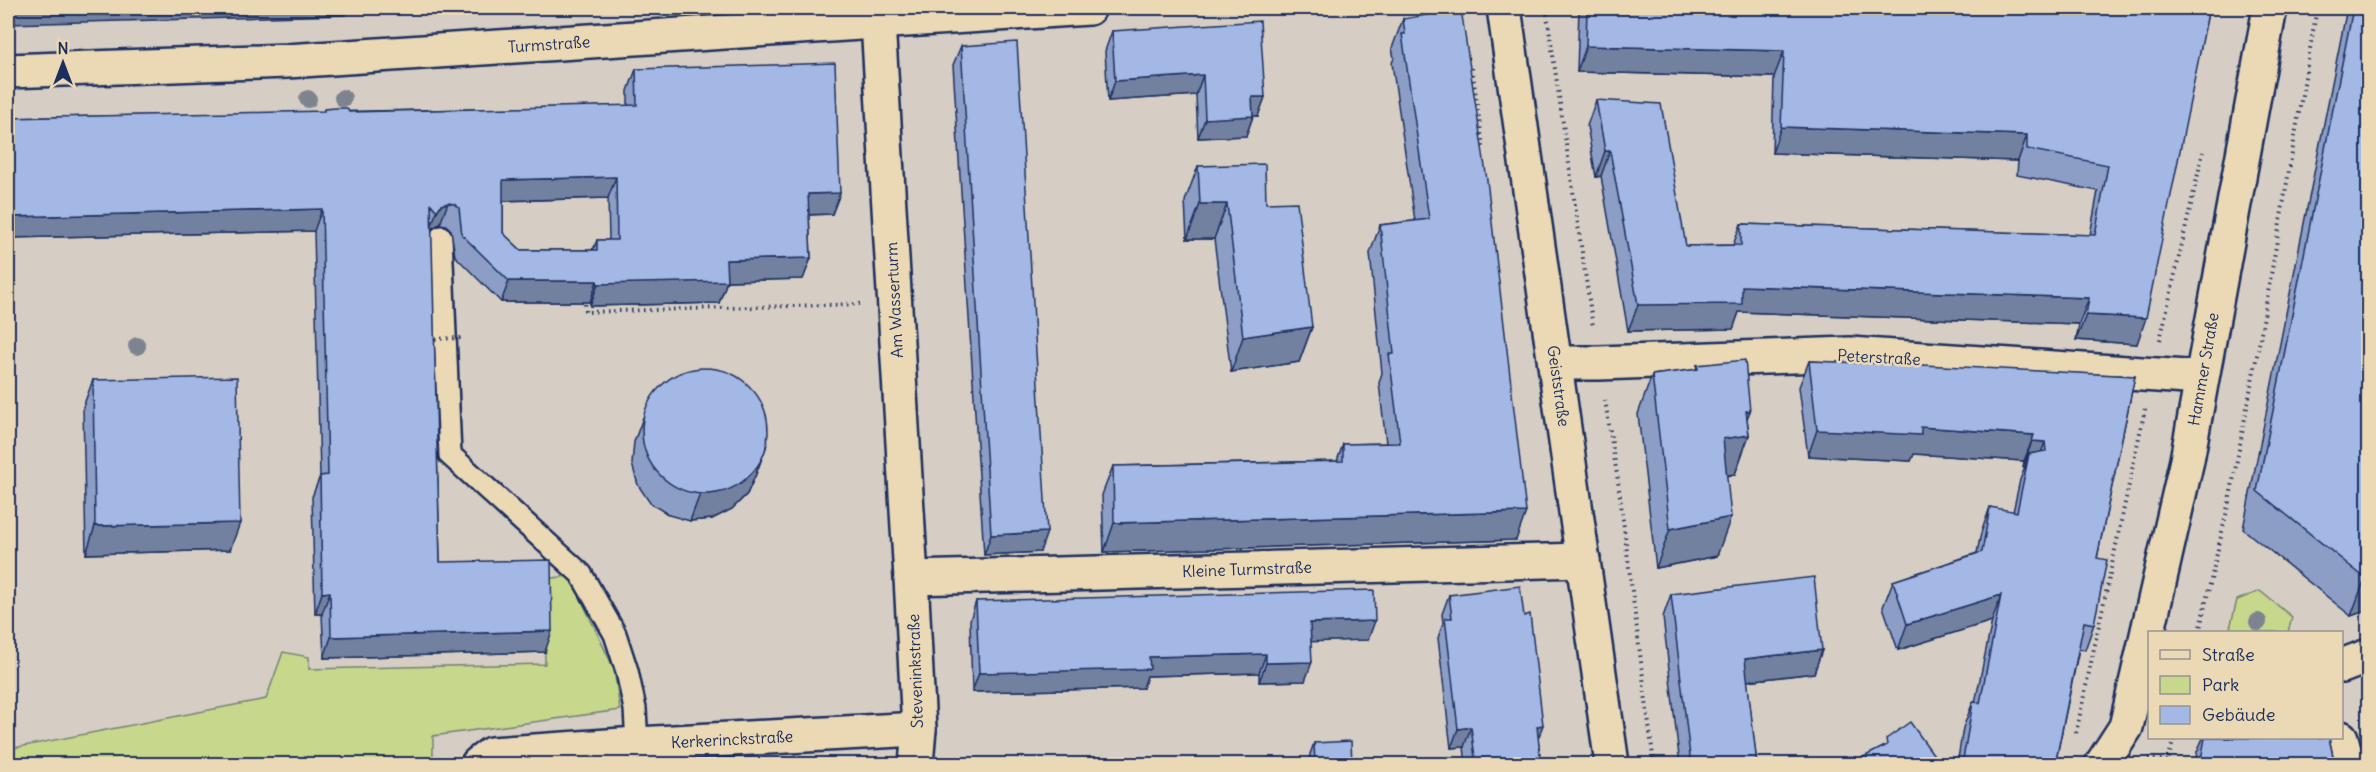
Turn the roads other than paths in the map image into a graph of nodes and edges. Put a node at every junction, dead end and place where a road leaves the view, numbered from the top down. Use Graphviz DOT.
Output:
graph roads {
  1 [pos="1089,8"];
  2 [pos="1504,8"];
  3 [pos="2270,8"];
  4 [pos="878,22"];
  5 [pos="8,70"];
  6 [pos="441,237"];
  7 [pos="1556,363"];
  8 [pos="2201,378"];
  9 [pos="1583,560"];
  10 [pos="911,578"];
  11 [pos="2152,631"];
  12 [pos="2148,651"];
  13 [pos="2368,657"];
  14 [pos="2343,666"];
  15 [pos="2135,715"];
  16 [pos="919,729"];
  17 [pos="2341,739"];
  18 [pos="637,744"];
  19 [pos="478,765"];
  20 [pos="916,765"];
  21 [pos="1612,765"];
  22 [pos="2102,765"];
  23 [pos="2129,765"];
  24 [pos="2348,765"];
  1 -- 4 [label="street, Turmstraße"];
  2 -- 7 [label="street, Geiststraße"];
  3 -- 8 [label="street, Hammer Straße"];
  4 -- 5 [label="street, Turmstraße"];
  4 -- 10 [label="street, Am Wasserturm"];
  6 -- 18 [label="lane"];
  7 -- 8 [label="street, Peterstraße"];
  7 -- 9 [label="street, Geiststraße"];
  8 -- 11 [label="street, Hammer Straße"];
  9 -- 10 [label="street, Kleine Turmstraße"];
  9 -- 21 [label="street, Geiststraße"];
  10 -- 16 [label="street, Steveninkstraße"];
  12 -- 15 [label="street, Hammer Straße"];
  13 -- 14 [label="street"];
  15 -- 22 [label="street, Hammer Straße"];
  15 -- 23 [label="street, Hammer Straße"];
  16 -- 18 [label="street, Kerkerinckstraße"];
  16 -- 20 [label="street, Steveninkstraße"];
  17 -- 24 [label="street"];
  18 -- 19 [label="street, Kerkerinckstraße"];
}
